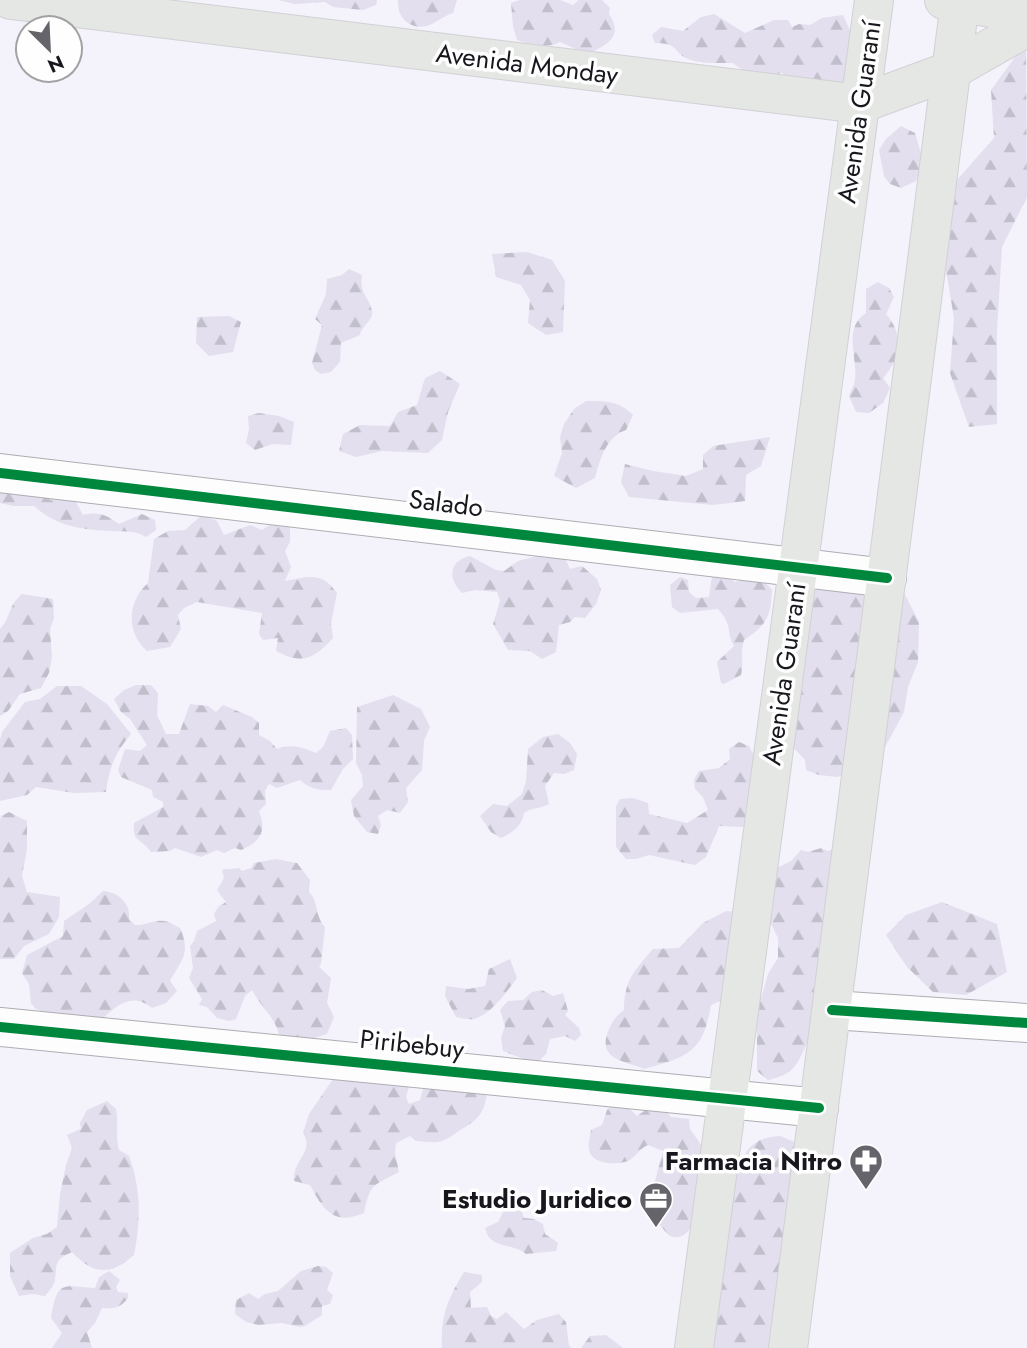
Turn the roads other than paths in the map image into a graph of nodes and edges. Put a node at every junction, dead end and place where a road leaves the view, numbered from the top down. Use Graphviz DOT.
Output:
graph roads {
  1 [pos="11,0"];
  2 [pos="874,0"];
  3 [pos="952,1"];
  4 [pos="1027,14"];
  5 [pos="1027,27"];
  6 [pos="952,70"];
  7 [pos="860,104"];
  8 [pos="0,473"];
  9 [pos="798,567"];
  10 [pos="887,578"];
  11 [pos="832,1010"];
  12 [pos="1027,1023"];
  13 [pos="0,1027"];
  14 [pos="727,1098"];
  15 [pos="819,1108"];
  16 [pos="694,1348"];
  17 [pos="788,1348"];
  1 -- 7 [label="main road, Avenida Monday"];
  2 -- 7 [label="main road, Avenida Guaraní"];
  3 -- 4 [label="main road"];
  3 -- 6 [label="main road"];
  5 -- 6 [label="main road, Avenida Monday"];
  6 -- 7 [label="main road, Avenida Monday"];
  6 -- 10 [label="main road"];
  7 -- 9 [label="main road, Avenida Guaraní"];
  8 -- 9 [label="street, Salado"];
  9 -- 10 [label="street, Salado"];
  9 -- 14 [label="main road, Avenida Guaraní"];
  10 -- 11 [label="main road"];
  11 -- 12 [label="street"];
  11 -- 15 [label="main road"];
  13 -- 14 [label="street, Piribebuy"];
  14 -- 15 [label="street, Piribebuy"];
  14 -- 16 [label="main road, Avenida Guaraní"];
  15 -- 17 [label="main road"];
}
